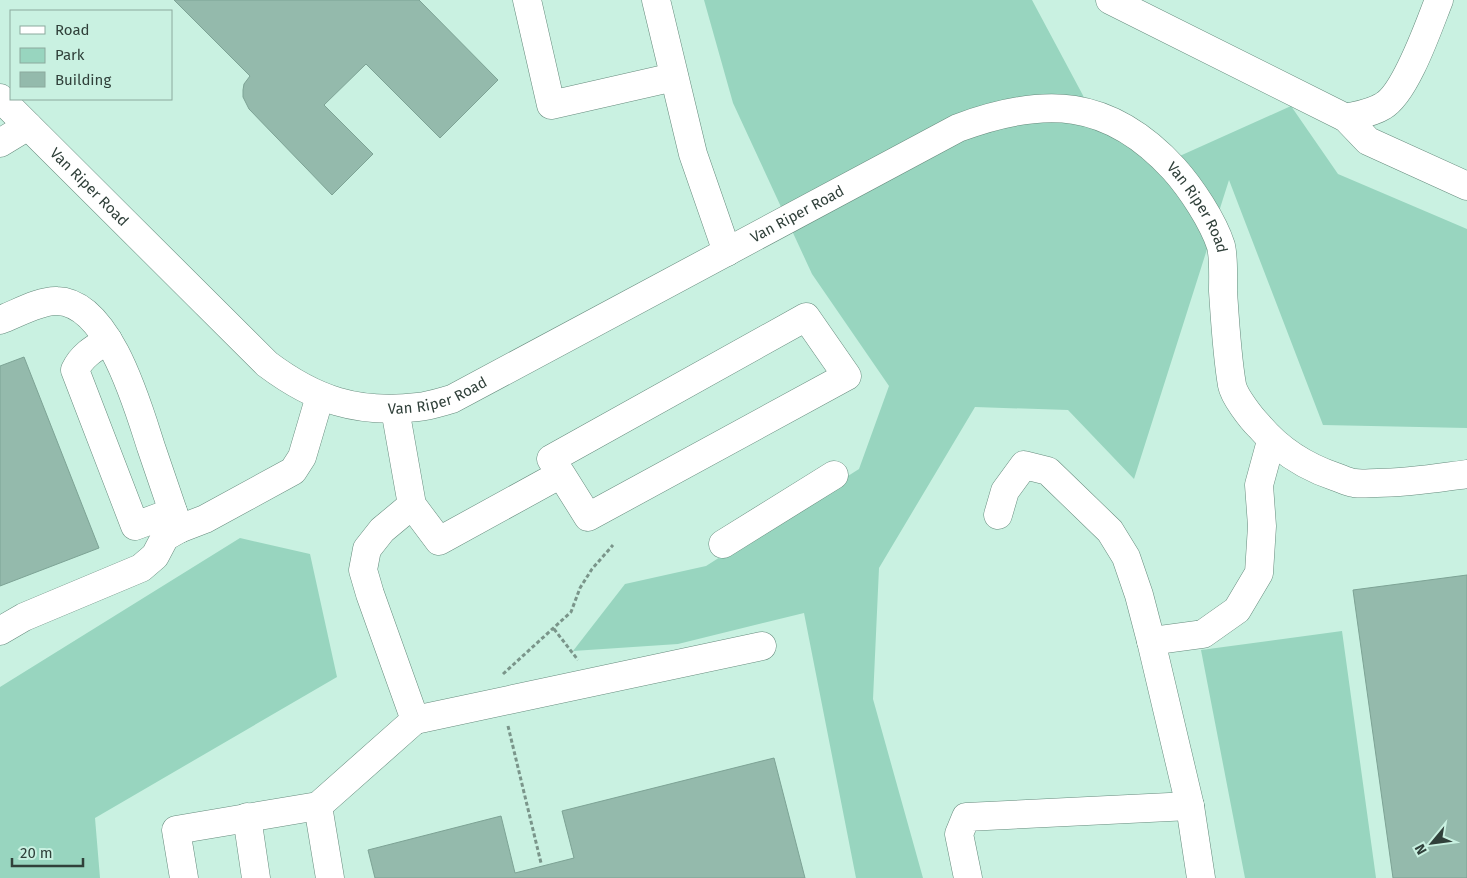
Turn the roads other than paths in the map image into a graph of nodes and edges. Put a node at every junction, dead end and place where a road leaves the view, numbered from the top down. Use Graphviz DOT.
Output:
graph roads {
  1 [pos="527,0"];
  2 [pos="656,0"];
  3 [pos="1110,0"];
  4 [pos="1439,0"];
  5 [pos="674,77"];
  6 [pos="0,98"];
  7 [pos="1346,118"];
  8 [pos="28,126"];
  9 [pos="0,144"];
  10 [pos="1467,186"];
  11 [pos="727,252"];
  12 [pos="0,320"];
  13 [pos="108,340"];
  14 [pos="320,396"];
  15 [pos="395,409"];
  16 [pos="1271,441"];
  17 [pos="561,474"];
  18 [pos="1467,474"];
  19 [pos="834,475"];
  20 [pos="412,505"];
  21 [pos="998,515"];
  22 [pos="176,521"];
  23 [pos="723,544"];
  24 [pos="0,631"];
  25 [pos="1151,641"];
  26 [pos="762,646"];
  27 [pos="415,720"];
  28 [pos="318,806"];
  29 [pos="1190,806"];
  30 [pos="247,817"];
  31 [pos="184,878"];
  32 [pos="256,878"];
  33 [pos="330,878"];
  34 [pos="968,878"];
  35 [pos="1200,878"];
  1 -- 5 [label="street"];
  2 -- 5 [label="street"];
  3 -- 7 [label="street"];
  4 -- 7 [label="street"];
  5 -- 11 [label="street"];
  6 -- 8 [label="street, Van Riper Road"];
  7 -- 10 [label="street"];
  8 -- 9 [label="street"];
  8 -- 14 [label="street, Van Riper Road"];
  11 -- 15 [label="street, Van Riper Road"];
  11 -- 16 [label="street, Van Riper Road"];
  12 -- 13 [label="street"];
  13 -- 22 [label="street"];
  13 -- 22 [label="street"];
  14 -- 15 [label="street, Van Riper Road"];
  14 -- 22 [label="street"];
  15 -- 20 [label="street"];
  16 -- 18 [label="street, Van Riper Road"];
  16 -- 25 [label="street"];
  17 -- 17 [label="street"];
  17 -- 20 [label="street"];
  19 -- 23 [label="street"];
  20 -- 27 [label="street"];
  21 -- 25 [label="street"];
  22 -- 24 [label="street"];
  25 -- 29 [label="street"];
  26 -- 27 [label="street"];
  27 -- 28 [label="street"];
  28 -- 30 [label="street"];
  28 -- 33 [label="street"];
  29 -- 34 [label="street"];
  29 -- 35 [label="street"];
  30 -- 31 [label="street"];
  30 -- 32 [label="street"];
}
